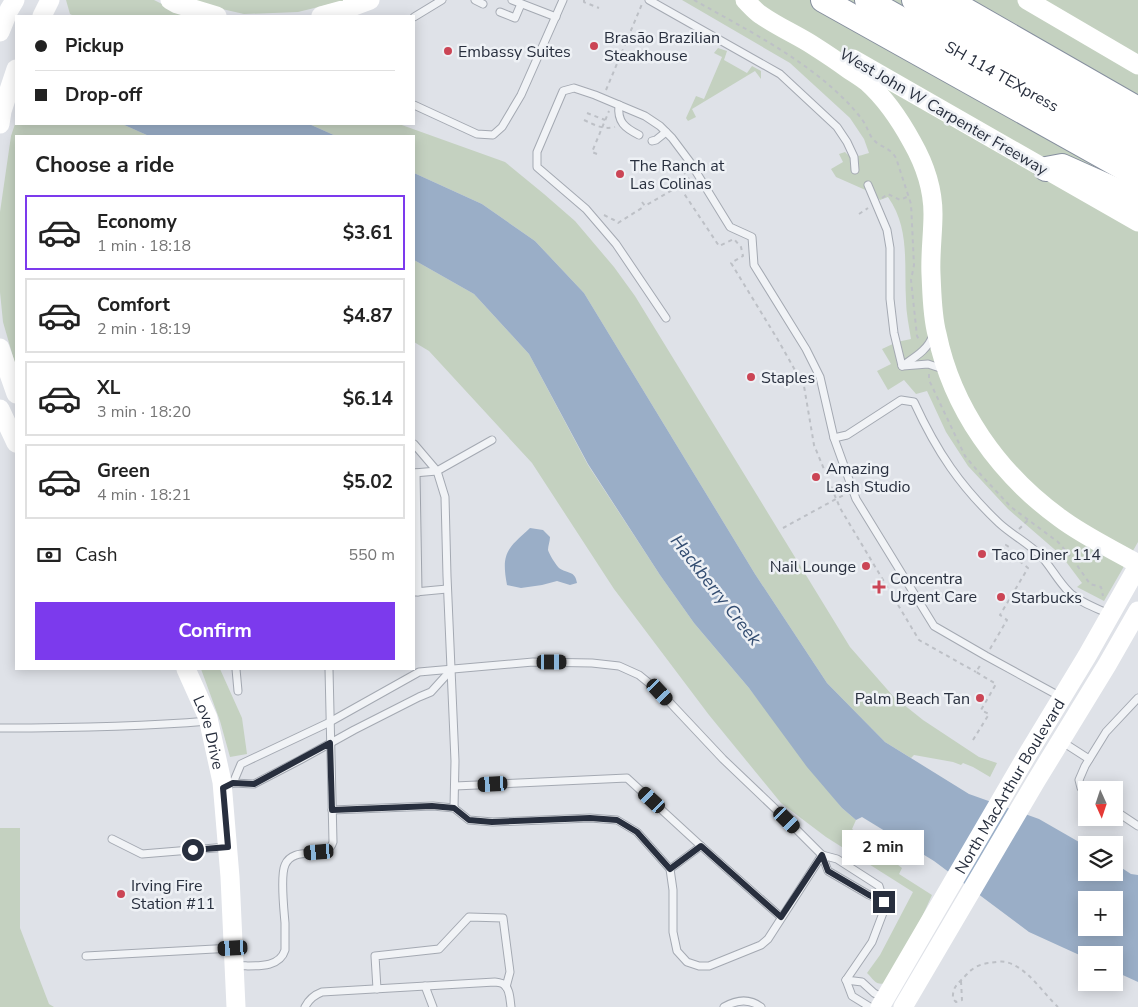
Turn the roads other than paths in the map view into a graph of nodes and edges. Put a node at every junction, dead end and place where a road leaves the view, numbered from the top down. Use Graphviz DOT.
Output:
graph roads {
  1 [pos="15,0"];
  2 [pos="50,0"];
  3 [pos="170,0"];
  4 [pos="370,0"];
  5 [pos="442,0"];
  6 [pos="474,0"];
  7 [pos="512,0"];
  8 [pos="563,0"];
  9 [pos="649,0"];
  10 [pos="744,0"];
  11 [pos="750,0"];
  12 [pos="823,0"];
  13 [pos="867,0"];
  14 [pos="914,0"];
  15 [pos="1027,0"];
  16 [pos="953,2"];
  17 [pos="483,4"];
  18 [pos="521,4"];
  19 [pos="500,12"];
  20 [pos="42,15"];
  21 [pos="214,15"];
  22 [pos="330,15"];
  23 [pos="415,15"];
  24 [pos="556,17"];
  25 [pos="0,32"];
  26 [pos="1138,65"];
  27 [pos="15,71"];
  28 [pos="415,104"];
  29 [pos="619,105"];
  30 [pos="1138,109"];
  31 [pos="0,124"];
  32 [pos="1138,131"];
  33 [pos="666,132"];
  34 [pos="639,135"];
  35 [pos="652,140"];
  36 [pos="1138,152"];
  37 [pos="1046,169"];
  38 [pos="855,170"];
  39 [pos="1138,176"];
  40 [pos="868,185"];
  41 [pos="1138,200"];
  42 [pos="1138,222"];
  43 [pos="666,318"];
  44 [pos="936,327"];
  45 [pos="0,348"];
  46 [pos="902,366"];
  47 [pos="947,371"];
  48 [pos="15,391"];
  49 [pos="0,409"];
  50 [pos="834,438"];
  51 [pos="492,440"];
  52 [pos="15,442"];
  53 [pos="415,445"];
  54 [pos="437,472"];
  55 [pos="415,473"];
  56 [pos="1138,565"];
  57 [pos="447,589"];
  58 [pos="416,592"];
  59 [pos="1138,611"];
  60 [pos="1110,615"];
  61 [pos="1138,628"];
  62 [pos="1107,665"];
  63 [pos="186,670"];
  64 [pos="236,670"];
  65 [pos="329,670"];
  66 [pos="451,670"];
  67 [pos="238,691"];
  68 [pos="1062,697"];
  69 [pos="1138,698"];
  70 [pos="209,721"];
  71 [pos="330,722"];
  72 [pos="0,728"];
  73 [pos="1061,740"];
  74 [pos="330,743"];
  75 [pos="1089,759"];
  76 [pos="1079,781"];
  77 [pos="228,786"];
  78 [pos="455,786"];
  79 [pos="454,808"];
  80 [pos="332,810"];
  81 [pos="1123,816"];
  82 [pos="1138,826"];
  83 [pos="112,839"];
  84 [pos="701,846"];
  85 [pos="228,847"];
  86 [pos="822,855"];
  87 [pos="670,869"];
  88 [pos="884,902"];
  89 [pos="781,917"];
  90 [pos="86,956"];
  91 [pos="233,957"];
  92 [pos="846,980"];
  93 [pos="425,986"];
  94 [pos="506,987"];
  95 [pos="377,989"];
  96 [pos="878,1004"];
  97 [pos="431,1006"];
  98 [pos="236,1007"];
  99 [pos="305,1007"];
  100 [pos="511,1007"];
  101 [pos="724,1007"];
  102 [pos="761,1007"];
  103 [pos="903,1007"];
  1 -- 25 [label="main road"];
  2 -- 20 [label="main road"];
  3 -- 21 [label="main road"];
  4 -- 22 [label="main road"];
  5 -- 23 [label="lane"];
  6 -- 17 [label="lane"];
  7 -- 18 [label="lane"];
  8 -- 24 [label="lane"];
  9 -- 38 [label="lane"];
  10 -- 44 [label="main road"];
  11 -- 37 [label="main road, West John W Carpenter Freeway"];
  12 -- 39 [label="highway"];
  13 -- 36 [label="highway, SH 114 TEXpress"];
  14 -- 32 [label="highway, SH 114 TEXpress"];
  15 -- 26 [label="main road"];
  16 -- 30 [label="highway"];
  18 -- 19 [label="lane"];
  18 -- 24 [label="lane"];
  24 -- 28 [label="lane"];
  27 -- 31 [label="main road"];
  29 -- 33 [label="lane"];
  29 -- 34 [label="lane"];
  29 -- 43 [label="lane"];
  33 -- 35 [label="lane"];
  33 -- 50 [label="lane"];
  37 -- 41 [label="highway"];
  37 -- 42 [label="main road, West John W Carpenter Freeway"];
  40 -- 46 [label="lane"];
  44 -- 46 [label="lane"];
  44 -- 47 [label="main road"];
  45 -- 48 [label="main road"];
  46 -- 47 [label="lane"];
  47 -- 56 [label="main road"];
  49 -- 52 [label="main road"];
  50 -- 60 [label="lane"];
  50 -- 68 [label="lane"];
  51 -- 54 [label="lane"];
  53 -- 54 [label="lane"];
  54 -- 55 [label="lane"];
  54 -- 57 [label="lane"];
  55 -- 58 [label="lane"];
  56 -- 60 [label="main road, North MacArthur Boulevard"];
  57 -- 58 [label="lane"];
  57 -- 66 [label="lane"];
  59 -- 62 [label="main road, North MacArthur Boulevard"];
  60 -- 68 [label="main road, North MacArthur Boulevard"];
  60 -- 73 [label="main road"];
  61 -- 62 [label="main road"];
  62 -- 73 [label="main road, North MacArthur Boulevard"];
  63 -- 70 [label="main road, Love Drive"];
  64 -- 67 [label="lane"];
  65 -- 71 [label="lane"];
  66 -- 71 [label="lane"];
  66 -- 74 [label="lane"];
  66 -- 78 [label="lane"];
  66 -- 86 [label="lane"];
  68 -- 96 [label="main road, North MacArthur Boulevard"];
  69 -- 75 [label="lane"];
  70 -- 72 [label="lane"];
  70 -- 77 [label="main road, Love Drive"];
  71 -- 74 [label="lane"];
  71 -- 77 [label="lane"];
  73 -- 75 [label="lane"];
  73 -- 103 [label="main road, North MacArthur Boulevard"];
  74 -- 77 [label="lane"];
  74 -- 80 [label="lane"];
  75 -- 76 [label="lane"];
  77 -- 85 [label="main road, Love Drive"];
  78 -- 79 [label="lane"];
  78 -- 84 [label="lane"];
  79 -- 80 [label="lane"];
  79 -- 87 [label="lane"];
  80 -- 91 [label="lane"];
  81 -- 82 [label="lane"];
  83 -- 85 [label="lane"];
  84 -- 87 [label="lane"];
  84 -- 89 [label="lane"];
  85 -- 91 [label="main road, Love Drive"];
  86 -- 88 [label="lane"];
  86 -- 88 [label="lane"];
  86 -- 89 [label="lane"];
  87 -- 89 [label="lane"];
  88 -- 92 [label="lane"];
  90 -- 91 [label="lane"];
  91 -- 98 [label="main road, Love Drive"];
  92 -- 96 [label="lane"];
  92 -- 96 [label="lane"];
  93 -- 94 [label="lane"];
  93 -- 95 [label="lane"];
  93 -- 97 [label="lane"];
  94 -- 95 [label="lane"];
  94 -- 100 [label="lane"];
  95 -- 99 [label="lane"];
  101 -- 102 [label="lane"];
}
